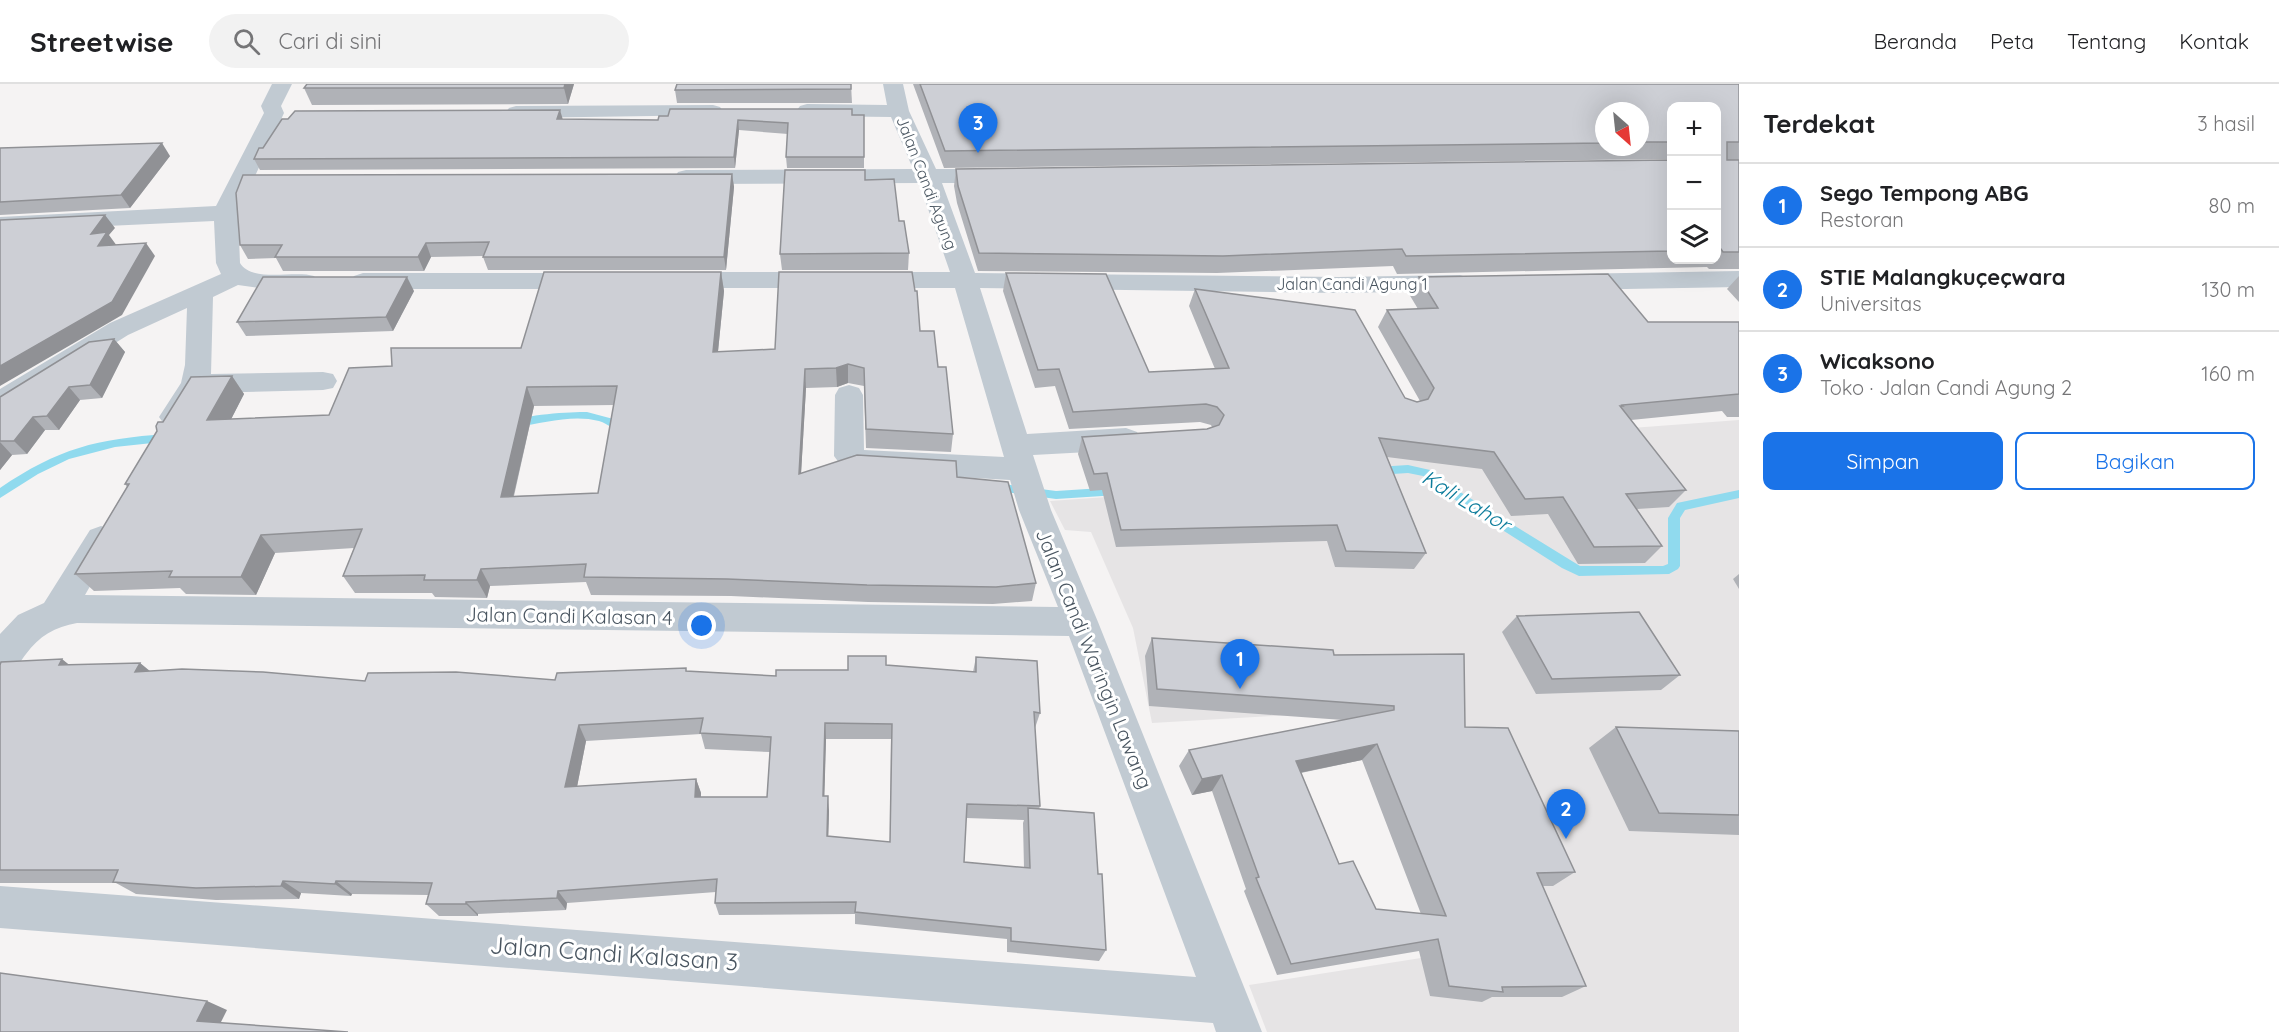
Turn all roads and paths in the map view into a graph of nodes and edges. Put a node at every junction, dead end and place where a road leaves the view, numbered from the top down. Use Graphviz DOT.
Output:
graph roads {
  1 [pos="282,84"];
  2 [pos="893,84"];
  3 [pos="735,111"];
  4 [pos="782,111"];
  5 [pos="899,111"];
  6 [pos="499,112"];
  7 [pos="274,113"];
  8 [pos="298,113"];
  9 [pos="1024,176"];
  10 [pos="659,177"];
  11 [pos="928,177"];
  12 [pos="241,179"];
  13 [pos="265,179"];
  14 [pos="226,213"];
  15 [pos="0,224"];
  16 [pos="237,276"];
  17 [pos="1739,279"];
  18 [pos="612,280"];
  19 [pos="660,280"];
  20 [pos="965,280"];
  21 [pos="1550,282"];
  22 [pos="1479,283"];
  23 [pos="200,292"];
  24 [pos="323,381"];
  25 [pos="195,384"];
  26 [pos="849,395"];
  27 [pos="0,402"];
  28 [pos="169,426"];
  29 [pos="1154,437"];
  30 [pos="1024,477"];
  31 [pos="118,509"];
  32 [pos="57,612"];
  33 [pos="1081,622"];
  34 [pos="0,664"];
  35 [pos="0,906"];
  36 [pos="1234,1017"];
  1 -- 7 [label="street"];
  2 -- 5 [label="street, Jalan Candi Agung"];
  3 -- 6 [label="street"];
  4 -- 5 [label="street"];
  5 -- 11 [label="street, Jalan Candi Agung"];
  7 -- 8 [label="street"];
  7 -- 12 [label="street"];
  9 -- 11 [label="street"];
  10 -- 11 [label="street"];
  11 -- 20 [label="street, Jalan Candi Agung"];
  12 -- 13 [label="street"];
  12 -- 14 [label="street"];
  14 -- 15 [label="street"];
  14 -- 16 [label="street"];
  16 -- 18 [label="street"];
  16 -- 23 [label="street"];
  17 -- 21 [label="street"];
  19 -- 20 [label="street, Jalan Candi Agung 1"];
  20 -- 22 [label="street, Jalan Candi Agung 1"];
  20 -- 30 [label="street, Jalan Candi Waringin Lawang"];
  23 -- 25 [label="street"];
  23 -- 27 [label="street"];
  24 -- 25 [label="street"];
  25 -- 28 [label="street"];
  26 -- 30 [label="street"];
  29 -- 30 [label="street"];
  30 -- 33 [label="street, Jalan Candi Waringin Lawang"];
  31 -- 32 [label="street"];
  32 -- 33 [label="street, Jalan Candi Kalasan 4"];
  32 -- 34 [label="street"];
  33 -- 36 [label="street, Jalan Candi Waringin Lawang"];
  35 -- 36 [label="street, Jalan Candi Kalasan 3"];
}
